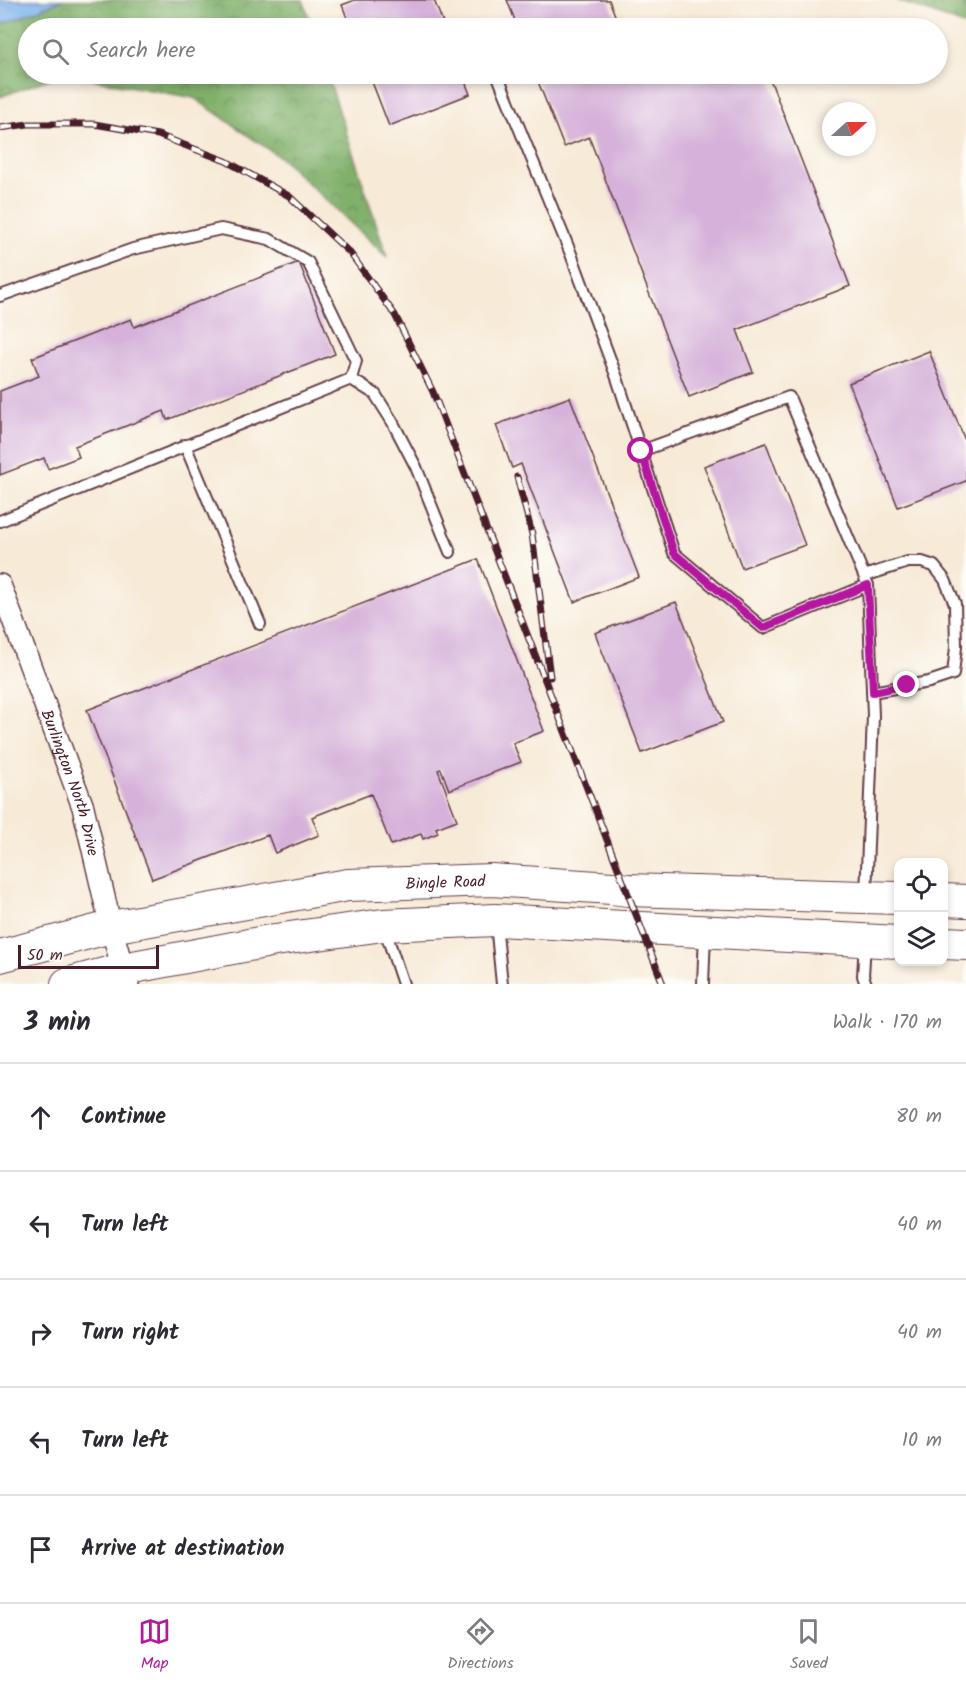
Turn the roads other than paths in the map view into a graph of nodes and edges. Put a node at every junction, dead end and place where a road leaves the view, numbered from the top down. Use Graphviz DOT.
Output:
graph roads {
  1 [pos="501,84"];
  2 [pos="0,296"];
  3 [pos="351,379"];
  4 [pos="185,446"];
  5 [pos="641,451"];
  6 [pos="0,521"];
  7 [pos="450,552"];
  8 [pos="866,580"];
  9 [pos="0,585"];
  10 [pos="260,624"];
  11 [pos="873,692"];
  12 [pos="492,880"];
  13 [pos="866,896"];
  14 [pos="894,898"];
  15 [pos="948,900"];
  16 [pos="966,901"];
  17 [pos="495,920"];
  18 [pos="383,925"];
  19 [pos="111,927"];
  20 [pos="705,931"];
  21 [pos="865,941"];
  22 [pos="894,942"];
  23 [pos="948,944"];
  24 [pos="966,944"];
  25 [pos="0,956"];
  26 [pos="126,976"];
  27 [pos="67,984"];
  28 [pos="403,984"];
  29 [pos="502,984"];
  30 [pos="703,984"];
  31 [pos="866,984"];
  1 -- 5 [label="lane"];
  2 -- 3 [label="lane"];
  3 -- 4 [label="lane"];
  3 -- 7 [label="lane"];
  4 -- 6 [label="lane"];
  4 -- 10 [label="lane"];
  5 -- 8 [label="lane"];
  5 -- 8 [label="lane"];
  8 -- 11 [label="lane"];
  8 -- 11 [label="lane"];
  9 -- 19 [label="street, Burlington North Drive"];
  11 -- 13 [label="lane"];
  12 -- 13 [label="main road, Bingle Road"];
  12 -- 17 [label="main road"];
  12 -- 19 [label="main road, Bingle Road"];
  13 -- 14 [label="main road, Bingle Road"];
  13 -- 21 [label="main road"];
  15 -- 16 [label="main road"];
  17 -- 18 [label="main road"];
  17 -- 20 [label="main road"];
  17 -- 29 [label="lane"];
  18 -- 26 [label="main road"];
  18 -- 28 [label="lane"];
  19 -- 25 [label="main road, Bingle Road"];
  19 -- 26 [label="street, Burlington North Drive"];
  20 -- 21 [label="main road"];
  20 -- 30 [label="lane"];
  21 -- 22 [label="main road"];
  21 -- 31 [label="lane"];
  23 -- 24 [label="main road"];
  26 -- 27 [label="main road"];
}
